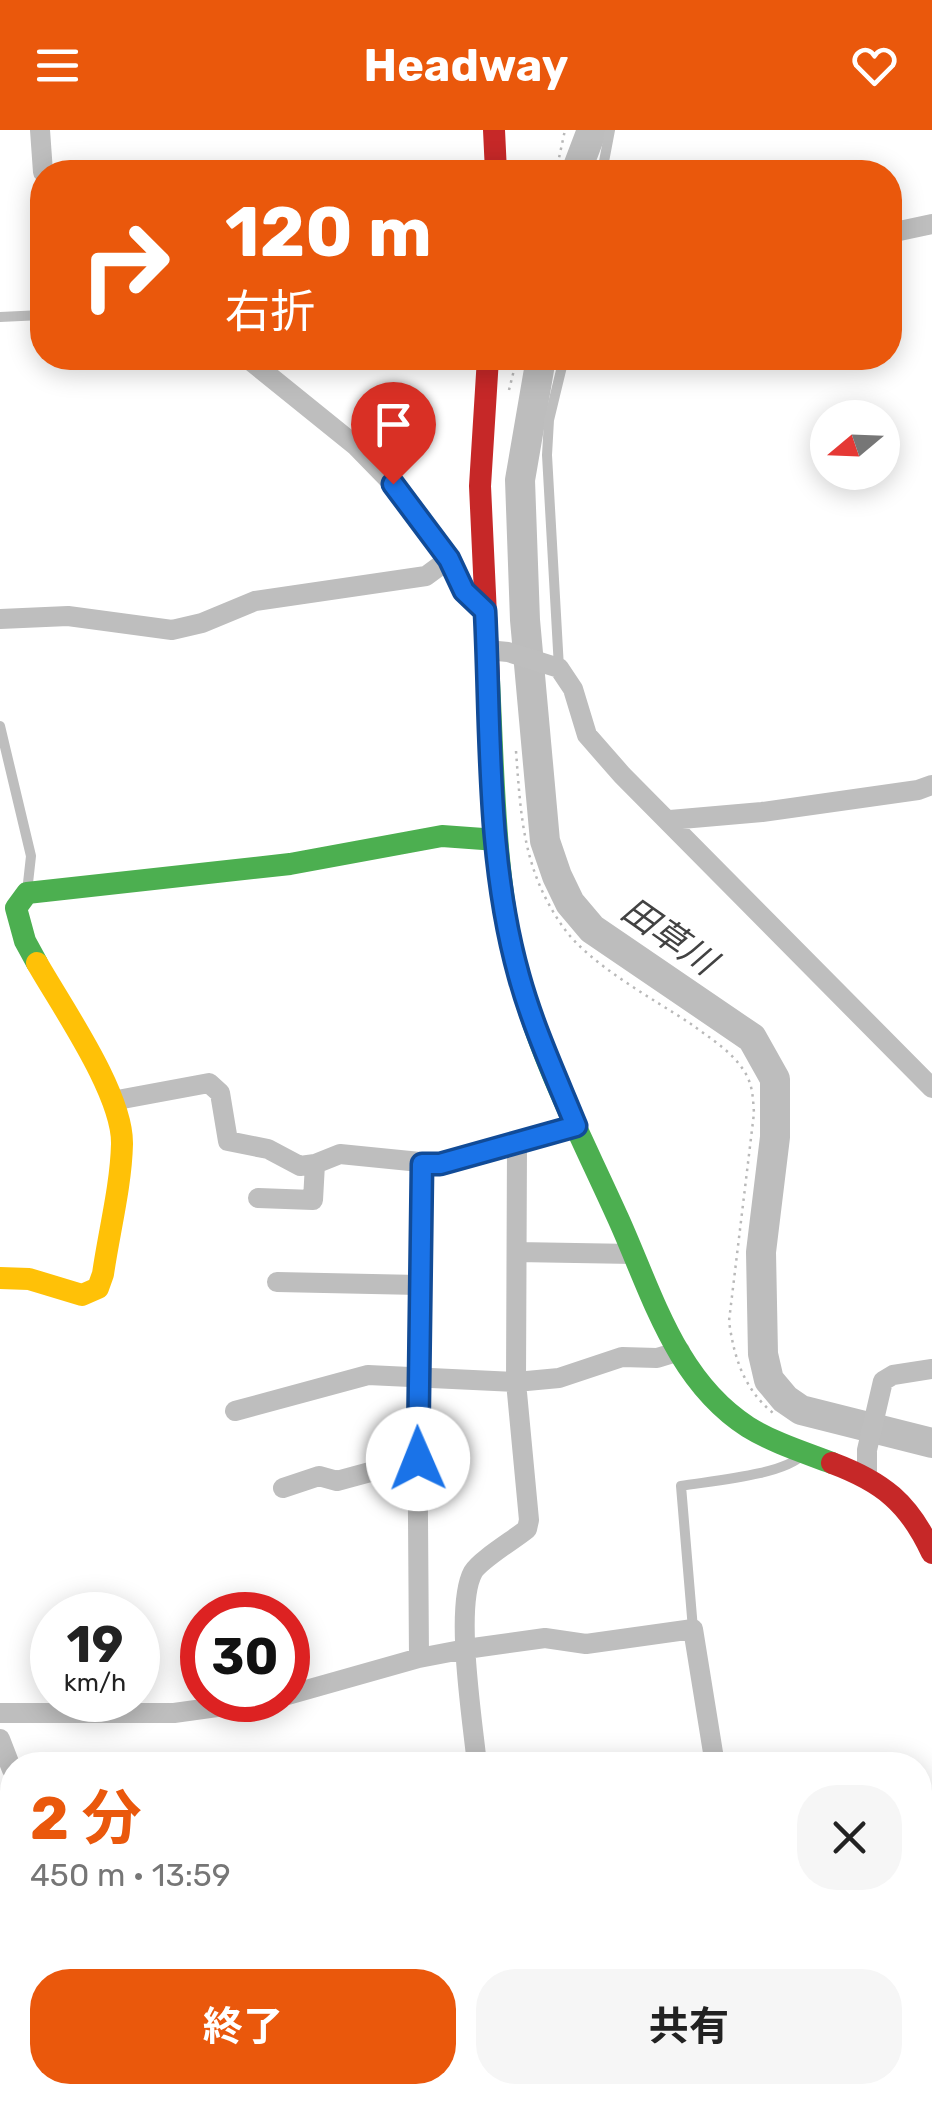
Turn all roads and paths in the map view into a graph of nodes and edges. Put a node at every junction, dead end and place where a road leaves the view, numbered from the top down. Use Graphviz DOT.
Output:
graph roads {
  1 [pos="40,130"];
  2 [pos="494,130"];
  3 [pos="565,130"];
  4 [pos="610,130"];
  5 [pos="42,160"];
  6 [pos="495,160"];
  7 [pos="559,160"];
  8 [pos="604,160"];
  9 [pos="932,224"];
  10 [pos="902,230"];
  11 [pos="30,316"];
  12 [pos="0,317"];
  13 [pos="262,370"];
  14 [pos="487,370"];
  15 [pos="514,370"];
  16 [pos="561,370"];
  17 [pos="507,397"];
  18 [pos="449,559"];
  19 [pos="485,611"];
  20 [pos="0,619"];
  21 [pos="497,651"];
  22 [pos="559,668"];
  23 [pos="0,726"];
  24 [pos="516,748"];
  25 [pos="932,785"];
  26 [pos="670,820"];
  27 [pos="497,840"];
  28 [pos="26,893"];
  29 [pos="932,1088"];
  30 [pos="112,1101"];
  31 [pos="576,1126"];
  32 [pos="517,1144"];
  33 [pos="315,1164"];
  34 [pos="422,1164"];
  35 [pos="258,1198"];
  36 [pos="516,1252"];
  37 [pos="634,1254"];
  38 [pos="0,1278"];
  39 [pos="277,1282"];
  40 [pos="419,1285"];
  41 [pos="680,1351"];
  42 [pos="932,1370"];
  43 [pos="417,1378"];
  44 [pos="516,1382"];
  45 [pos="235,1411"];
  46 [pos="776,1416"];
  47 [pos="806,1451"];
  48 [pos="418,1459"];
  49 [pos="867,1476"];
  50 [pos="283,1488"];
  51 [pos="932,1553"];
  52 [pos="693,1629"];
  53 [pos="466,1650"];
  54 [pos="419,1658"];
  55 [pos="310,1689"];
  56 [pos="180,1712"];
  57 [pos="0,1713"];
  58 [pos="477,1752"];
  59 [pos="713,1752"];
  1 -- 5 [label="street"];
  2 -- 6 [label="street"];
  3 -- 7 [label="path"];
  4 -- 8 [label="lane"];
  9 -- 10 [label="street"];
  11 -- 12 [label="lane"];
  13 -- 18 [label="street"];
  14 -- 19 [label="street"];
  15 -- 17 [label="path"];
  16 -- 22 [label="lane"];
  18 -- 19 [label="street"];
  18 -- 20 [label="street"];
  19 -- 21 [label="street"];
  21 -- 22 [label="street"];
  21 -- 27 [label="street"];
  22 -- 26 [label="street"];
  23 -- 28 [label="lane"];
  24 -- 46 [label="path"];
  25 -- 26 [label="street"];
  26 -- 29 [label="street"];
  27 -- 28 [label="street"];
  27 -- 31 [label="street"];
  28 -- 30 [label="street"];
  30 -- 33 [label="street"];
  30 -- 38 [label="street"];
  31 -- 32 [label="street"];
  31 -- 37 [label="street"];
  32 -- 34 [label="street"];
  32 -- 36 [label="street"];
  33 -- 34 [label="street"];
  33 -- 35 [label="street"];
  34 -- 40 [label="street"];
  36 -- 37 [label="street"];
  36 -- 44 [label="street"];
  37 -- 41 [label="street"];
  39 -- 40 [label="street"];
  40 -- 43 [label="street"];
  41 -- 44 [label="street"];
  41 -- 47 [label="street"];
  42 -- 49 [label="street"];
  43 -- 44 [label="street"];
  43 -- 45 [label="street"];
  43 -- 48 [label="street"];
  44 -- 53 [label="street"];
  47 -- 49 [label="street"];
  47 -- 52 [label="lane"];
  48 -- 50 [label="street"];
  48 -- 54 [label="street"];
  49 -- 51 [label="street"];
  52 -- 53 [label="street"];
  52 -- 59 [label="street"];
  53 -- 54 [label="street"];
  53 -- 58 [label="street"];
  54 -- 55 [label="street"];
  56 -- 57 [label="street"];
}
